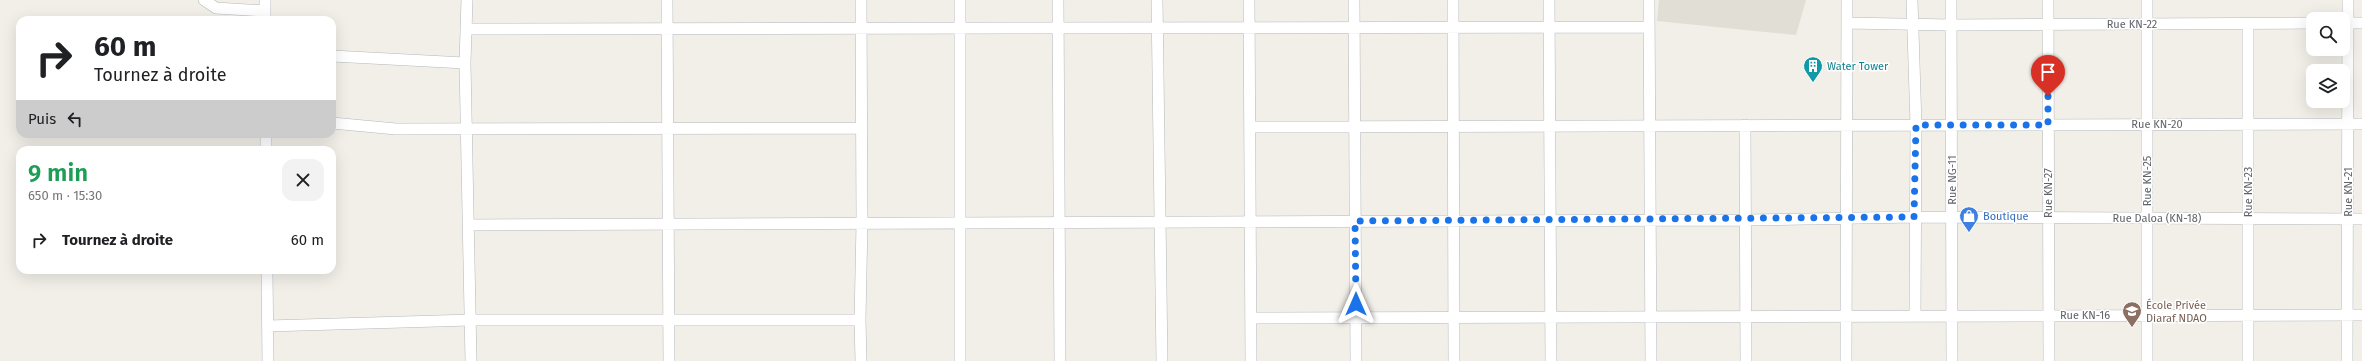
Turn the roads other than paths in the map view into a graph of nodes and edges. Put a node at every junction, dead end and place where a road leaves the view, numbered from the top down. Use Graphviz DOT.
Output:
graph roads {
  1 [pos="204,0"];
  2 [pos="266,0"];
  3 [pos="467,0"];
  4 [pos="667,0"];
  5 [pos="861,0"];
  6 [pos="960,0"];
  7 [pos="1058,0"];
  8 [pos="1157,0"];
  9 [pos="1249,0"];
  10 [pos="1354,0"];
  11 [pos="1453,0"];
  12 [pos="1549,0"];
  13 [pos="1649,0"];
  14 [pos="1847,0"];
  15 [pos="1912,0"];
  16 [pos="1951,0"];
  17 [pos="2048,0"];
  18 [pos="2147,0"];
  19 [pos="2348,0"];
  20 [pos="2347,12"];
  21 [pos="265,16"];
  22 [pos="1847,23"];
  23 [pos="2306,23"];
  24 [pos="2350,23"];
  25 [pos="2362,23"];
  26 [pos="1912,24"];
  27 [pos="2147,24"];
  28 [pos="2248,24"];
  29 [pos="1951,25"];
  30 [pos="2048,25"];
  31 [pos="1453,27"];
  32 [pos="1549,27"];
  33 [pos="1649,27"];
  34 [pos="467,28"];
  35 [pos="668,28"];
  36 [pos="861,28"];
  37 [pos="1058,28"];
  38 [pos="1157,28"];
  39 [pos="1249,28"];
  40 [pos="1354,28"];
  41 [pos="960,29"];
  42 [pos="336,56"];
  43 [pos="2347,56"];
  44 [pos="465,63"];
  45 [pos="336,123"];
  46 [pos="2147,124"];
  47 [pos="2248,124"];
  48 [pos="2348,124"];
  49 [pos="2362,124"];
  50 [pos="1745,125"];
  51 [pos="1846,125"];
  52 [pos="1916,125"];
  53 [pos="1952,125"];
  54 [pos="2048,125"];
  55 [pos="1355,126"];
  56 [pos="1453,126"];
  57 [pos="1550,126"];
  58 [pos="1650,126"];
  59 [pos="1250,127"];
  60 [pos="668,128"];
  61 [pos="862,128"];
  62 [pos="468,129"];
  63 [pos="1914,217"];
  64 [pos="1952,218"];
  65 [pos="2048,218"];
  66 [pos="2147,218"];
  67 [pos="2248,218"];
  68 [pos="2348,218"];
  69 [pos="2362,218"];
  70 [pos="1846,219"];
  71 [pos="1550,220"];
  72 [pos="1650,220"];
  73 [pos="1745,220"];
  74 [pos="1250,221"];
  75 [pos="1355,221"];
  76 [pos="1453,221"];
  77 [pos="961,222"];
  78 [pos="1059,222"];
  79 [pos="1159,222"];
  80 [pos="862,223"];
  81 [pos="668,224"];
  82 [pos="468,225"];
  83 [pos="267,274"];
  84 [pos="1915,315"];
  85 [pos="1953,315"];
  86 [pos="2048,315"];
  87 [pos="2147,315"];
  88 [pos="2248,315"];
  89 [pos="2347,315"];
  90 [pos="2362,315"];
  91 [pos="1846,316"];
  92 [pos="1454,317"];
  93 [pos="1551,317"];
  94 [pos="1651,317"];
  95 [pos="1746,317"];
  96 [pos="1251,318"];
  97 [pos="1356,318"];
  98 [pos="471,320"];
  99 [pos="860,320"];
  100 [pos="669,321"];
  101 [pos="268,326"];
  102 [pos="268,361"];
  103 [pos="471,361"];
  104 [pos="669,361"];
  105 [pos="861,361"];
  106 [pos="960,361"];
  107 [pos="1060,361"];
  108 [pos="1162,361"];
  109 [pos="1251,361"];
  110 [pos="1356,361"];
  111 [pos="1454,361"];
  112 [pos="1551,361"];
  113 [pos="1651,361"];
  114 [pos="1746,361"];
  115 [pos="1846,361"];
  116 [pos="1952,361"];
  117 [pos="2049,361"];
  118 [pos="2148,361"];
  119 [pos="2248,361"];
  120 [pos="2347,361"];
  1 -- 21 [label="street"];
  2 -- 21 [label="street"];
  3 -- 34 [label="street"];
  4 -- 35 [label="street"];
  5 -- 36 [label="street"];
  6 -- 41 [label="street"];
  7 -- 37 [label="street"];
  8 -- 38 [label="street"];
  9 -- 39 [label="street"];
  10 -- 40 [label="street"];
  11 -- 31 [label="street"];
  12 -- 32 [label="street"];
  13 -- 33 [label="street"];
  14 -- 22 [label="street"];
  15 -- 26 [label="street"];
  16 -- 29 [label="street, Rue NG-11"];
  17 -- 30 [label="street, Rue KN-27"];
  18 -- 27 [label="street, Rue KN-25"];
  19 -- 20 [label="street, Rue KN-21"];
  22 -- 26 [label="street, Rue KN-22"];
  22 -- 51 [label="street"];
  23 -- 28 [label="street, Rue KN-22"];
  24 -- 25 [label="street"];
  26 -- 29 [label="street, Rue KN-22"];
  26 -- 52 [label="street"];
  27 -- 28 [label="street, Rue KN-22"];
  27 -- 30 [label="street, Rue KN-22"];
  27 -- 46 [label="street, Rue KN-25"];
  28 -- 47 [label="street, Rue KN-23"];
  29 -- 30 [label="street, Rue KN-22"];
  29 -- 53 [label="street, Rue NG-11"];
  30 -- 54 [label="street, Rue KN-27"];
  31 -- 32 [label="street"];
  31 -- 40 [label="street"];
  31 -- 56 [label="street"];
  32 -- 33 [label="street"];
  32 -- 57 [label="street"];
  33 -- 58 [label="street"];
  34 -- 35 [label="street"];
  34 -- 44 [label="street"];
  35 -- 36 [label="street"];
  35 -- 60 [label="street"];
  36 -- 41 [label="street"];
  36 -- 61 [label="street"];
  37 -- 38 [label="street"];
  37 -- 41 [label="street"];
  37 -- 78 [label="street"];
  38 -- 39 [label="street"];
  38 -- 79 [label="street"];
  39 -- 40 [label="street"];
  39 -- 59 [label="street"];
  40 -- 55 [label="street"];
  41 -- 77 [label="street"];
  42 -- 44 [label="street"];
  43 -- 48 [label="street, Rue KN-21"];
  44 -- 62 [label="street"];
  45 -- 62 [label="street"];
  46 -- 47 [label="street, Rue KN-20"];
  46 -- 54 [label="street, Rue KN-20"];
  46 -- 66 [label="street, Rue KN-25"];
  47 -- 48 [label="street, Rue KN-20"];
  47 -- 67 [label="street, Rue KN-23"];
  48 -- 49 [label="street, Rue KN-20"];
  48 -- 68 [label="street, Rue KN-21"];
  50 -- 51 [label="street, Rue KN-20"];
  50 -- 58 [label="street, Rue KN-20"];
  50 -- 73 [label="street"];
  51 -- 52 [label="street, Rue KN-20"];
  51 -- 70 [label="street"];
  52 -- 53 [label="street, Rue KN-20"];
  52 -- 63 [label="street"];
  53 -- 54 [label="street, Rue KN-20"];
  53 -- 64 [label="street, Rue NG-11"];
  54 -- 65 [label="street, Rue KN-27"];
  55 -- 56 [label="street, Rue KN-20"];
  55 -- 59 [label="street, Rue KN-20"];
  55 -- 75 [label="street"];
  56 -- 57 [label="street, Rue KN-20"];
  56 -- 76 [label="street"];
  57 -- 58 [label="street, Rue KN-20"];
  57 -- 71 [label="street"];
  58 -- 72 [label="street"];
  59 -- 74 [label="street"];
  60 -- 61 [label="street"];
  60 -- 62 [label="street"];
  60 -- 81 [label="street"];
  61 -- 80 [label="street"];
  62 -- 82 [label="street"];
  63 -- 64 [label="street, Rue Daloa (KN-18)"];
  63 -- 70 [label="street, Rue Daloa (KN-18)"];
  63 -- 84 [label="street"];
  64 -- 65 [label="street, Rue Daloa (KN-18)"];
  64 -- 85 [label="street, Rue NG-11"];
  65 -- 66 [label="street, Rue Daloa (KN-18)"];
  65 -- 86 [label="street, Rue KN-27"];
  66 -- 67 [label="street, Rue Daloa (KN-18)"];
  66 -- 87 [label="street, Rue KN-25"];
  67 -- 68 [label="street, Rue Daloa (KN-18)"];
  67 -- 88 [label="street, Rue KN-23"];
  68 -- 69 [label="street, Rue Daloa (KN-18)"];
  68 -- 89 [label="street, Rue KN-21"];
  70 -- 73 [label="street, Rue Daloa (KN-18)"];
  70 -- 91 [label="street"];
  71 -- 72 [label="street, Rue Daloa (KN-18)"];
  71 -- 76 [label="street, Rue Daloa (KN-18)"];
  71 -- 93 [label="street"];
  72 -- 73 [label="street, Rue Daloa (KN-18)"];
  72 -- 94 [label="street"];
  73 -- 95 [label="street"];
  74 -- 75 [label="street, Rue Daloa (KN-18)"];
  74 -- 79 [label="street, Rue Daloa (KN-18)"];
  74 -- 96 [label="street"];
  75 -- 76 [label="street, Rue Daloa (KN-18)"];
  75 -- 97 [label="street"];
  76 -- 92 [label="street"];
  77 -- 78 [label="street, Rue Daloa (KN-18)"];
  77 -- 80 [label="street, Rue Daloa (KN-18)"];
  77 -- 106 [label="street"];
  78 -- 79 [label="street, Rue Daloa (KN-18)"];
  78 -- 107 [label="street"];
  79 -- 108 [label="street"];
  80 -- 81 [label="street, Rue Daloa (KN-18)"];
  80 -- 99 [label="street"];
  81 -- 82 [label="street, Rue Daloa (KN-18)"];
  81 -- 100 [label="street"];
  82 -- 98 [label="street"];
  83 -- 101 [label="street"];
  84 -- 85 [label="street, Rue KN-16"];
  84 -- 91 [label="street, Rue KN-16"];
  85 -- 86 [label="street, Rue KN-16"];
  85 -- 116 [label="street, Rue NG-11"];
  86 -- 87 [label="street, Rue KN-16"];
  86 -- 117 [label="street, Rue KN-27"];
  87 -- 88 [label="street, Rue KN-16"];
  87 -- 118 [label="street, Rue KN-25"];
  88 -- 89 [label="street, Rue KN-16"];
  88 -- 119 [label="street, Rue KN-23"];
  89 -- 90 [label="street, Rue KN-16"];
  89 -- 120 [label="street, Rue KN-21"];
  91 -- 95 [label="street, Rue KN-16"];
  91 -- 115 [label="street"];
  92 -- 93 [label="street, Rue KN-16"];
  92 -- 97 [label="street, Rue KN-16"];
  92 -- 111 [label="street"];
  93 -- 94 [label="street, Rue KN-16"];
  93 -- 112 [label="street"];
  94 -- 95 [label="street, Rue KN-16"];
  94 -- 113 [label="street"];
  95 -- 114 [label="street"];
  96 -- 97 [label="street, Rue KN-16"];
  96 -- 109 [label="street"];
  97 -- 110 [label="street"];
  98 -- 100 [label="street"];
  98 -- 101 [label="street"];
  98 -- 103 [label="street"];
  99 -- 100 [label="street"];
  99 -- 105 [label="street"];
  100 -- 104 [label="street"];
  101 -- 102 [label="street"];
}
